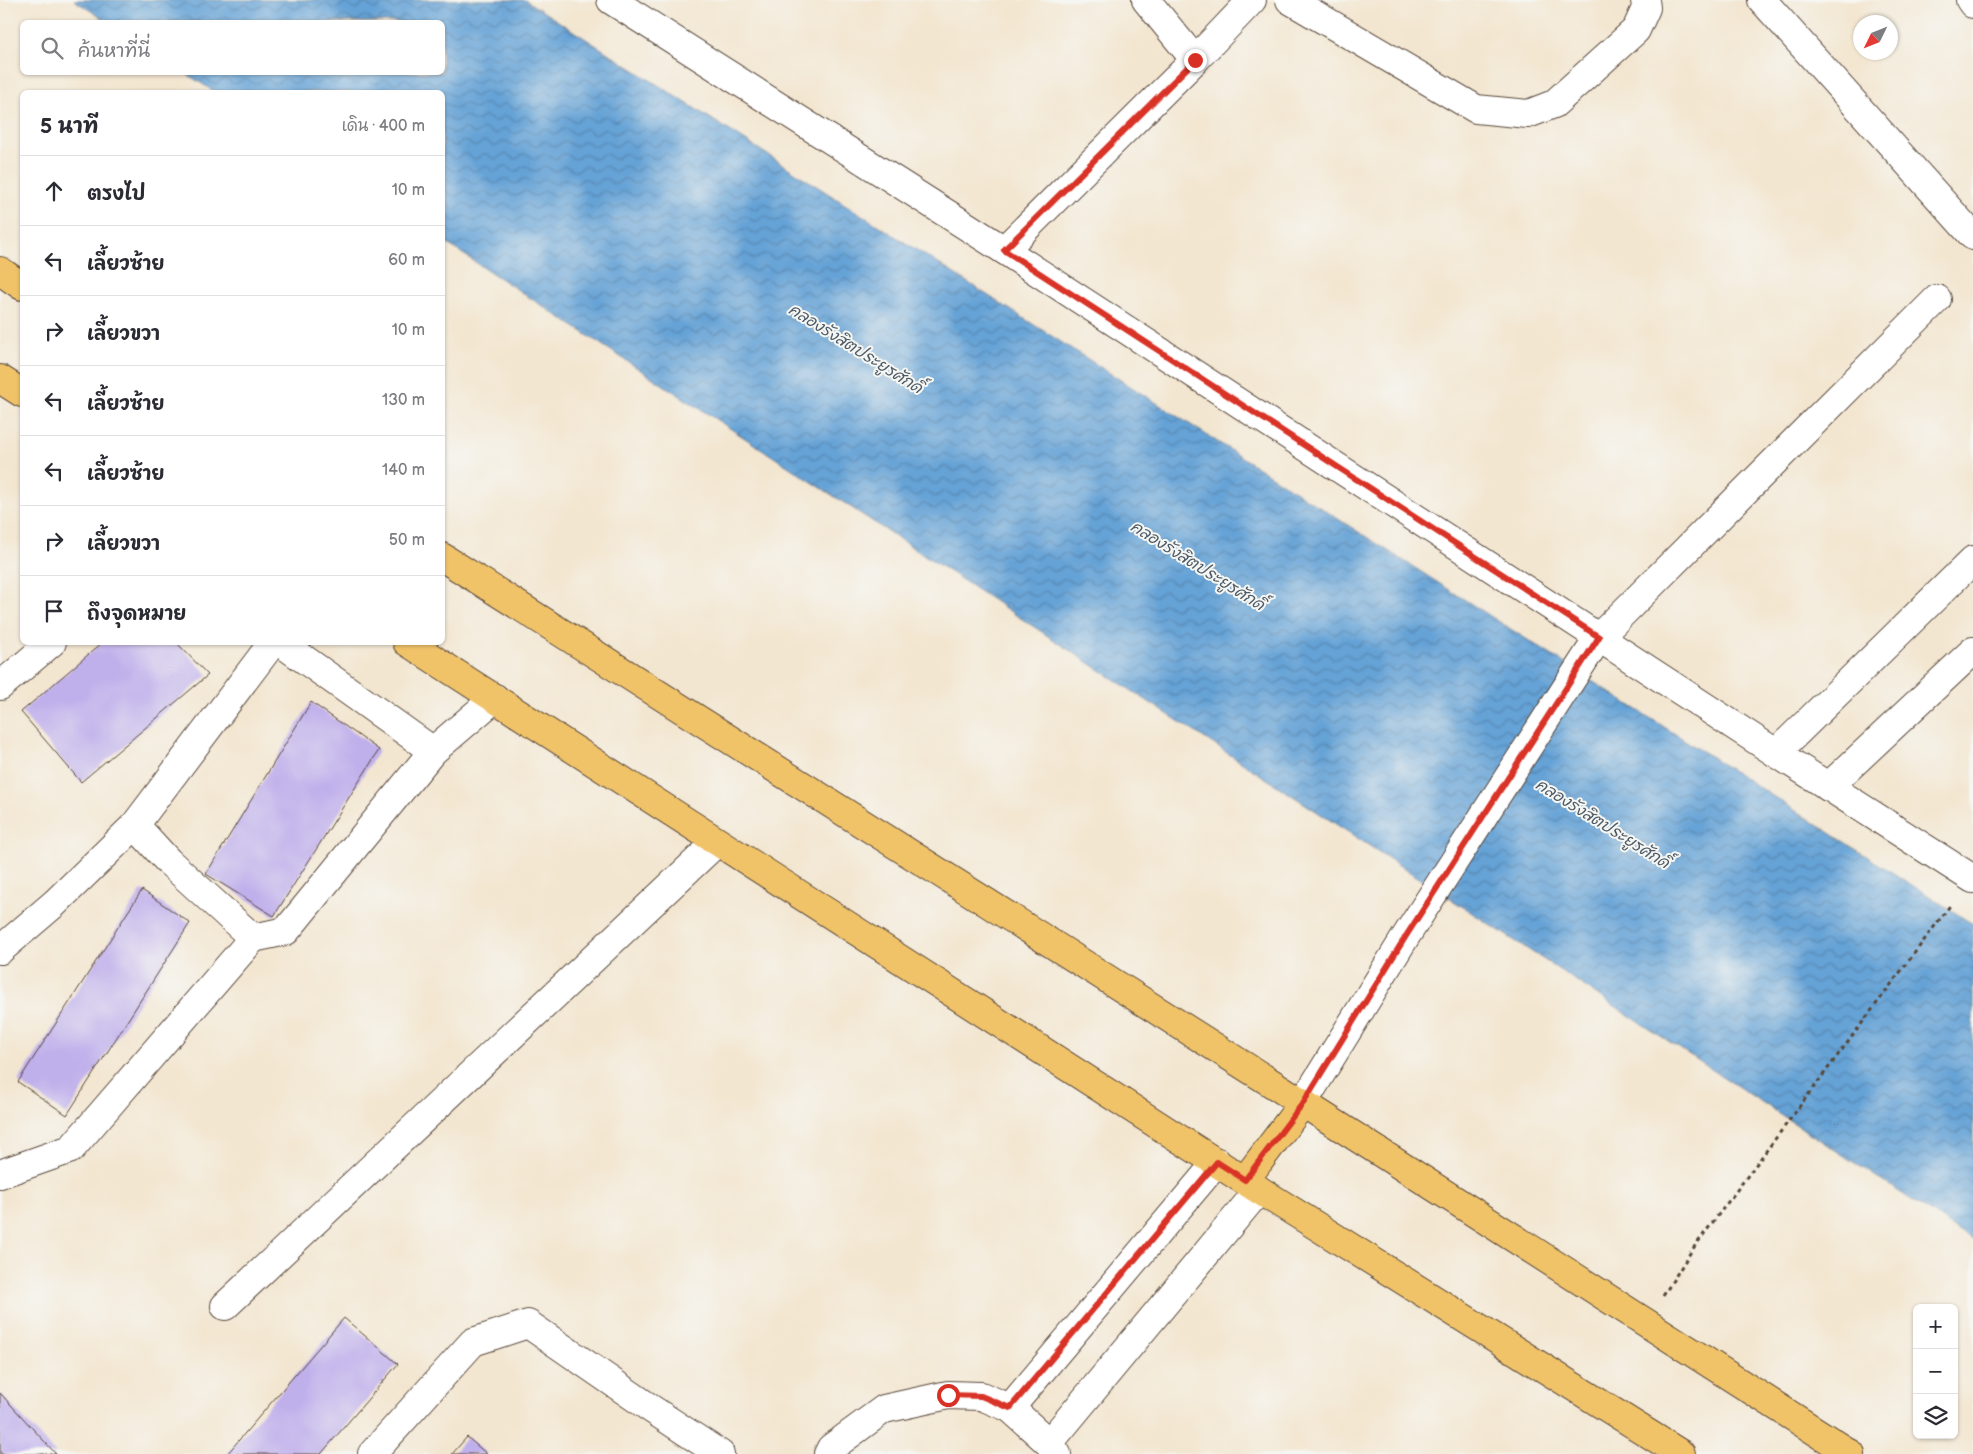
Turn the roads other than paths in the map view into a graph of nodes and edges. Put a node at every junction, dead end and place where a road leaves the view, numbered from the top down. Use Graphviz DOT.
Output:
graph roads {
  1 [pos="611,0"];
  2 [pos="1146,0"];
  3 [pos="1252,0"];
  4 [pos="1290,0"];
  5 [pos="1645,0"];
  6 [pos="1762,0"];
  7 [pos="1970,0"];
  8 [pos="1973,4"];
  9 [pos="1195,60"];
  10 [pos="1973,236"];
  11 [pos="1004,250"];
  12 [pos="0,271"];
  13 [pos="20,285"];
  14 [pos="1937,299"];
  15 [pos="0,378"];
  16 [pos="20,392"];
  17 [pos="445,559"];
  18 [pos="1973,560"];
  19 [pos="1599,637"];
  20 [pos="48,645"];
  21 [pos="271,645"];
  22 [pos="284,645"];
  23 [pos="412,645"];
  24 [pos="1973,651"];
  25 [pos="0,686"];
  26 [pos="495,698"];
  27 [pos="433,751"];
  28 [pos="1776,753"];
  29 [pos="1828,787"];
  30 [pos="135,825"];
  31 [pos="717,842"];
  32 [pos="1972,878"];
  33 [pos="253,938"];
  34 [pos="0,950"];
  35 [pos="1303,1103"];
  36 [pos="1217,1162"];
  37 [pos="0,1174"];
  38 [pos="1252,1185"];
  39 [pos="225,1306"];
  40 [pos="1010,1408"];
  41 [pos="1053,1449"];
  42 [pos="372,1454"];
  43 [pos="720,1454"];
  44 [pos="828,1454"];
  45 [pos="1681,1454"];
  46 [pos="1851,1454"];
  1 -- 11 [label="street"];
  2 -- 9 [label="street"];
  3 -- 9 [label="street"];
  4 -- 5 [label="street"];
  6 -- 10 [label="street"];
  7 -- 8 [label="street"];
  9 -- 11 [label="street"];
  11 -- 19 [label="street"];
  12 -- 13 [label="main road"];
  14 -- 19 [label="street"];
  15 -- 16 [label="main road"];
  17 -- 35 [label="main road"];
  18 -- 28 [label="street"];
  19 -- 28 [label="street"];
  19 -- 35 [label="street"];
  20 -- 25 [label="street"];
  21 -- 30 [label="street"];
  22 -- 27 [label="street"];
  23 -- 26 [label="main road"];
  24 -- 29 [label="street"];
  26 -- 27 [label="street"];
  26 -- 31 [label="main road"];
  27 -- 33 [label="street"];
  28 -- 29 [label="street"];
  29 -- 32 [label="street"];
  30 -- 33 [label="street"];
  30 -- 34 [label="street"];
  31 -- 36 [label="main road"];
  31 -- 39 [label="street"];
  33 -- 37 [label="street"];
  35 -- 38 [label="main road"];
  35 -- 46 [label="main road"];
  36 -- 38 [label="main road"];
  36 -- 40 [label="street"];
  38 -- 41 [label="street"];
  38 -- 45 [label="main road"];
  40 -- 41 [label="street"];
  40 -- 44 [label="street"];
  42 -- 43 [label="street"];
}
